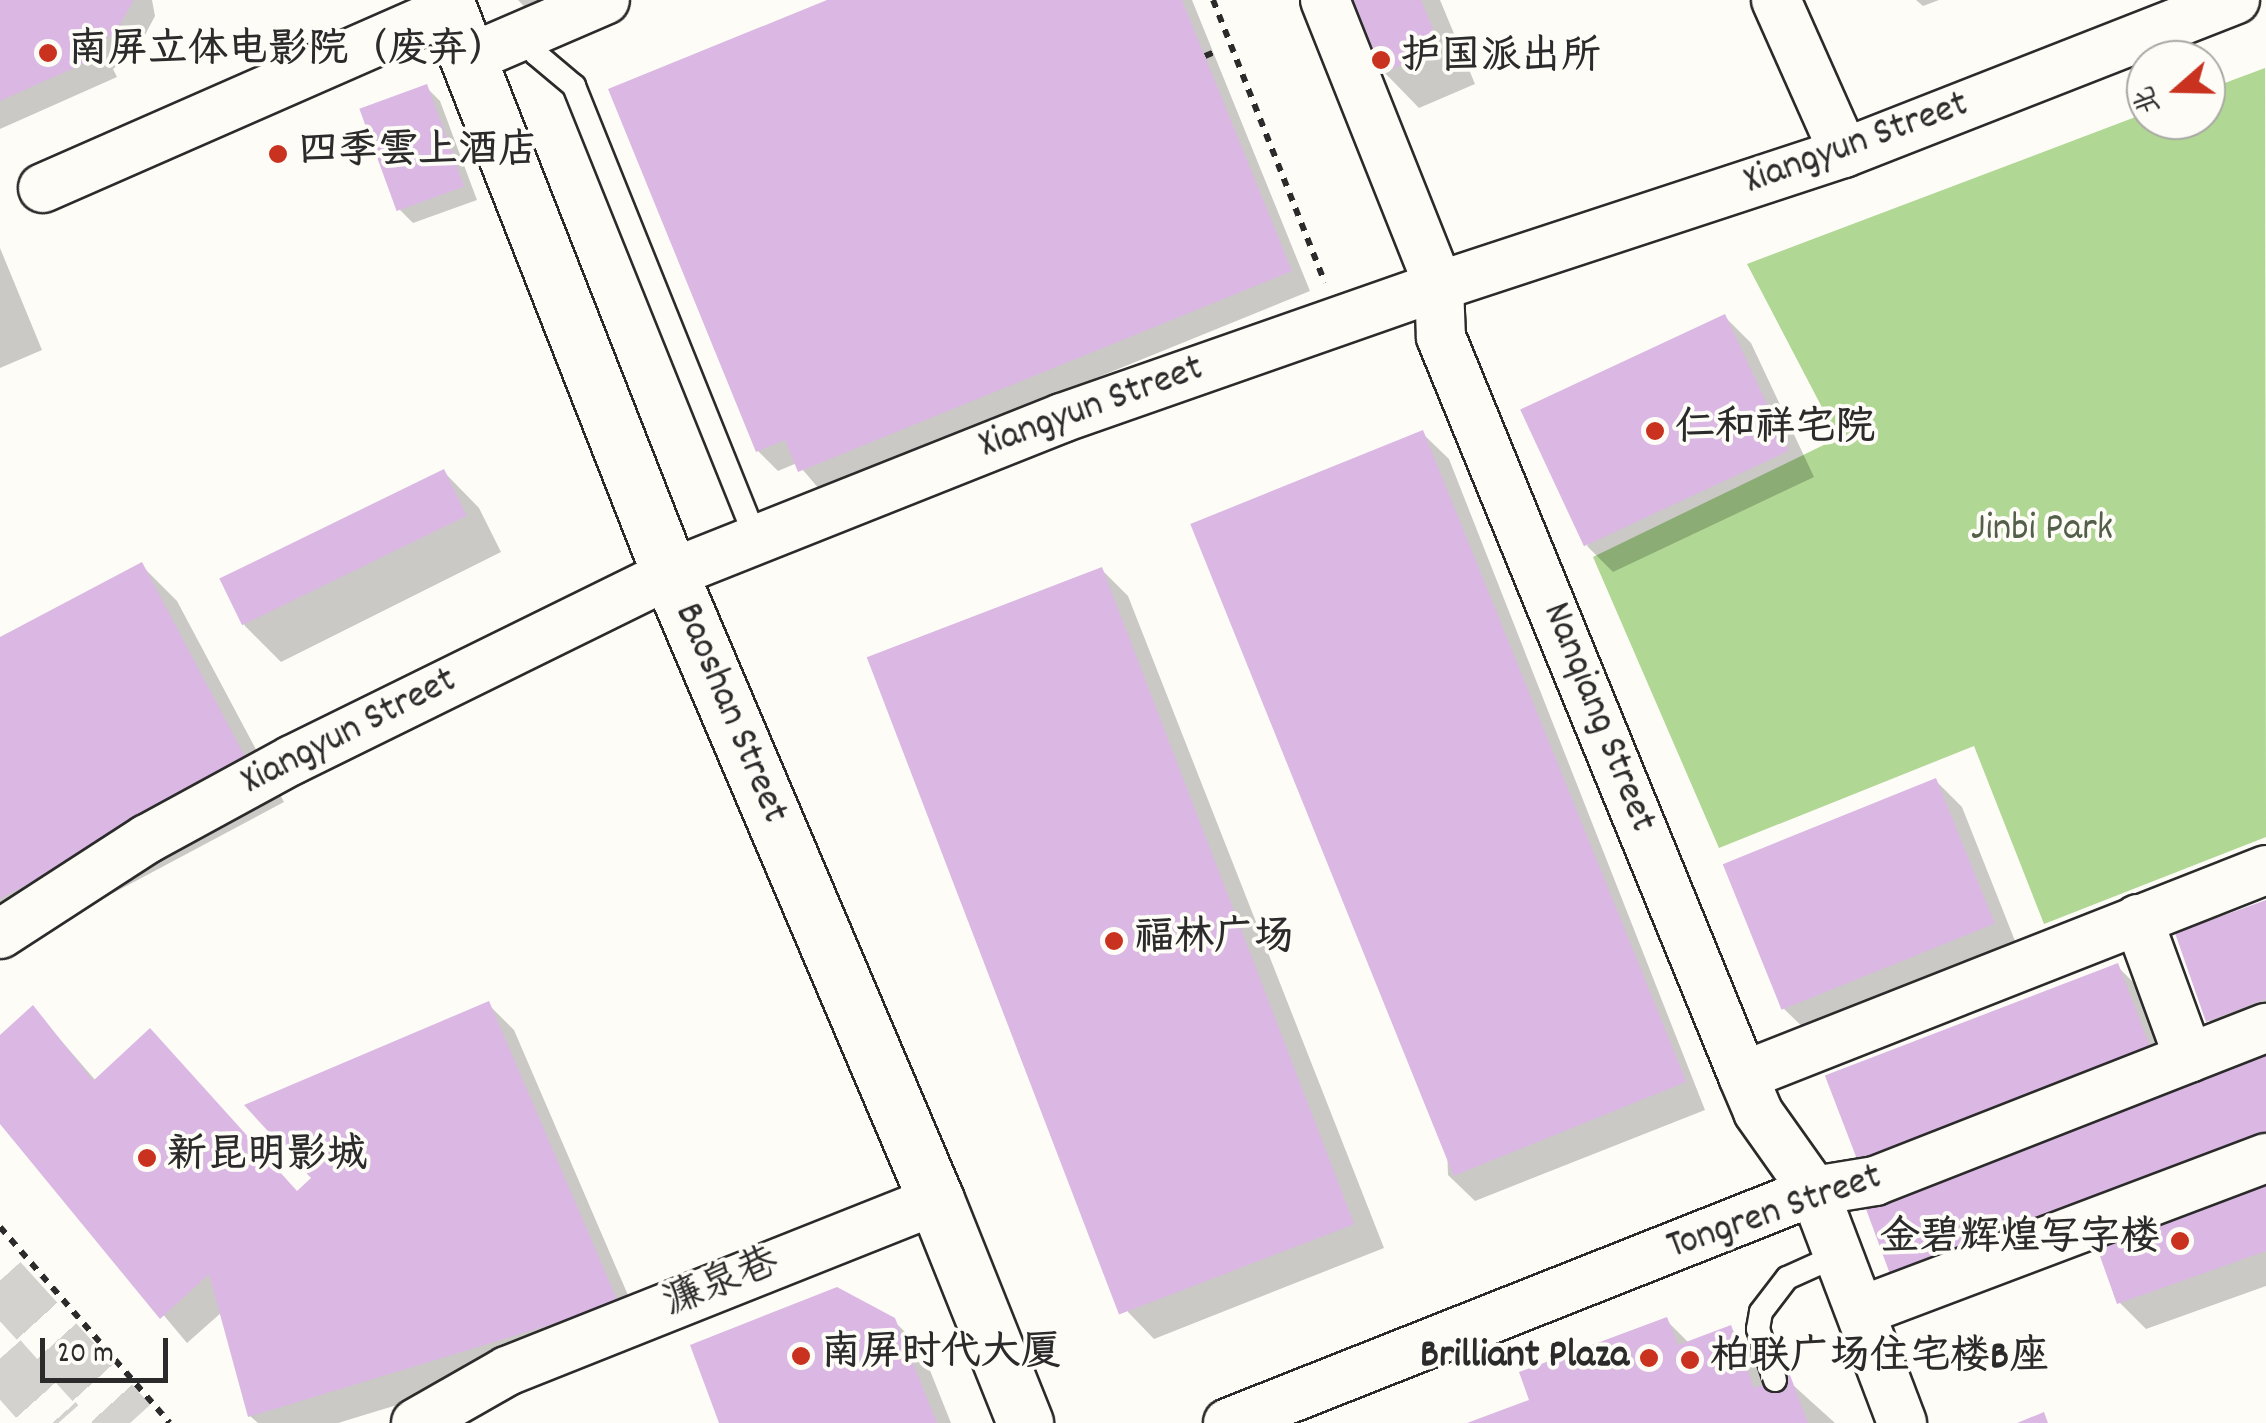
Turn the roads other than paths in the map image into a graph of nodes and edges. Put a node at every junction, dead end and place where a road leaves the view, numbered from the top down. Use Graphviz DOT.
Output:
graph roads {
  1 [pos="605,0"];
  2 [pos="1325,0"];
  3 [pos="1776,0"];
  4 [pos="2235,0"];
  5 [pos="454,23"];
  6 [pos="528,34"];
  7 [pos="1844,154"];
  8 [pos="44,188"];
  9 [pos="1439,286"];
  10 [pos="756,539"];
  11 [pos="670,574"];
  12 [pos="2266,870"];
  13 [pos="2138,919"];
  14 [pos="0,934"];
  15 [pos="2266,1028"];
  16 [pos="2190,1058"];
  17 [pos="1743,1076"];
  18 [pos="2266,1158"];
  19 [pos="1814,1192"];
  20 [pos="936,1200"];
  21 [pos="1838,1255"];
  22 [pos="1861,1311"];
  23 [pos="1775,1380"];
  24 [pos="416,1423"];
  25 [pos="1025,1423"];
  26 [pos="1228,1423"];
  27 [pos="1902,1423"];
  1 -- 6 [label="street"];
  2 -- 9 [label="street, Nanqiang Street"];
  3 -- 7 [label="street"];
  4 -- 7 [label="street, Xiangyun Street"];
  5 -- 6 [label="street"];
  5 -- 8 [label="street"];
  5 -- 11 [label="street, Baoshan Street"];
  6 -- 10 [label="lane"];
  7 -- 9 [label="street, Xiangyun Street"];
  9 -- 10 [label="street, Xiangyun Street"];
  9 -- 17 [label="street, Nanqiang Street"];
  10 -- 11 [label="street, Xiangyun Street"];
  11 -- 14 [label="street, Xiangyun Street"];
  11 -- 20 [label="street, Baoshan Street"];
  12 -- 13 [label="street"];
  13 -- 16 [label="street"];
  13 -- 17 [label="street"];
  15 -- 16 [label="street, Tongren Street"];
  16 -- 19 [label="street, Tongren Street"];
  17 -- 19 [label="street, Nanqiang Street"];
  18 -- 22 [label="street"];
  19 -- 21 [label="street, Nanqiang Street"];
  19 -- 26 [label="street, Tongren Street"];
  20 -- 24 [label="street, 濂泉巷"];
  20 -- 25 [label="street, Baoshan Street"];
  21 -- 22 [label="street, Nanqiang Street"];
  21 -- 23 [label="lane"];
  22 -- 27 [label="street, Nanqiang Street"];
}
